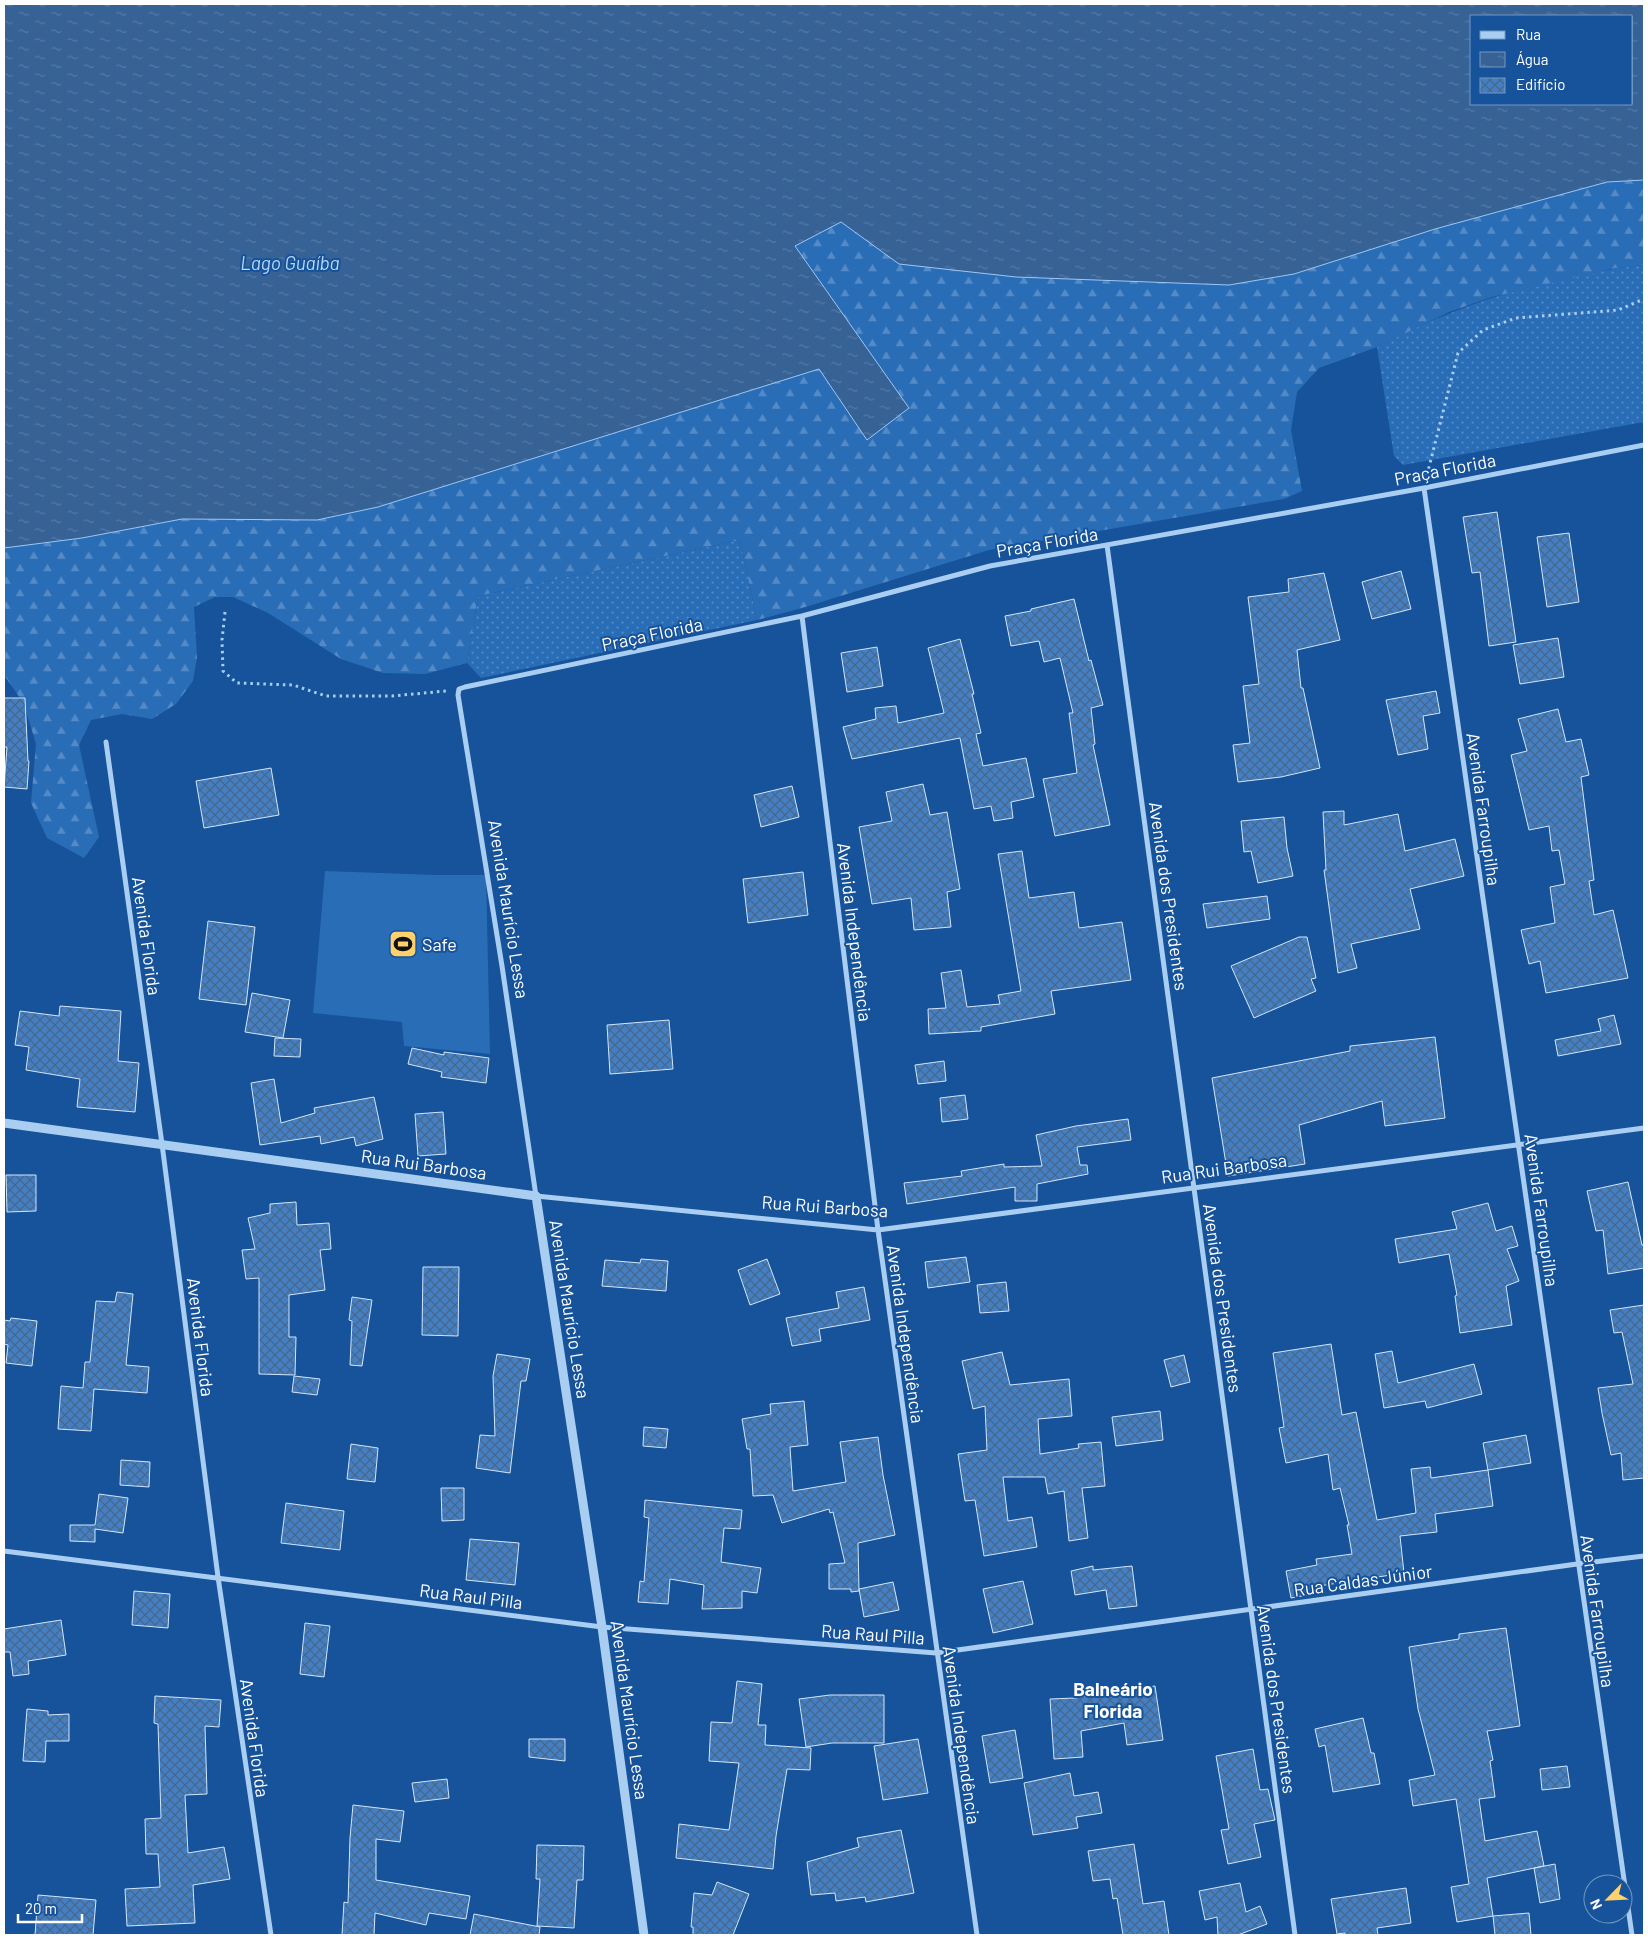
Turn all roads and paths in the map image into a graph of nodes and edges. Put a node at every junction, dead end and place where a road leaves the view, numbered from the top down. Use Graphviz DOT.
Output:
graph roads {
  1 [pos="1644,298"];
  2 [pos="1644,444"];
  3 [pos="1424,488"];
  4 [pos="1107,545"];
  5 [pos="225,612"];
  6 [pos="802,616"];
  7 [pos="459,689"];
  8 [pos="106,742"];
  9 [pos="4,1123"];
  10 [pos="1644,1128"];
  11 [pos="162,1144"];
  12 [pos="1519,1144"];
  13 [pos="1195,1189"];
  14 [pos="536,1196"];
  15 [pos="878,1230"];
  16 [pos="4,1551"];
  17 [pos="1644,1556"];
  18 [pos="1577,1564"];
  19 [pos="218,1577"];
  20 [pos="1251,1609"];
  21 [pos="602,1627"];
  22 [pos="936,1653"];
  23 [pos="271,1935"];
  24 [pos="644,1935"];
  25 [pos="977,1935"];
  26 [pos="1295,1935"];
  27 [pos="1632,1935"];
  1 -- 3 [label="path"];
  2 -- 3 [label="street, Praça Florida"];
  3 -- 4 [label="street, Praça Florida"];
  3 -- 12 [label="street, Avenida Farroupilha"];
  4 -- 6 [label="street, Praça Florida"];
  4 -- 13 [label="street, Avenida dos Presidentes"];
  5 -- 7 [label="path"];
  6 -- 7 [label="street, Praça Florida"];
  6 -- 15 [label="street, Avenida Independência"];
  7 -- 14 [label="street, Avenida Maurício Lessa"];
  8 -- 11 [label="street, Avenida Florida"];
  9 -- 11 [label="street, Rua Rui Barbosa"];
  10 -- 12 [label="street, Rua Rui Barbosa"];
  11 -- 14 [label="street, Rua Rui Barbosa"];
  11 -- 19 [label="street, Avenida Florida"];
  12 -- 13 [label="street, Rua Rui Barbosa"];
  12 -- 18 [label="street, Avenida Farroupilha"];
  13 -- 15 [label="street, Rua Rui Barbosa"];
  13 -- 20 [label="street, Avenida dos Presidentes"];
  14 -- 15 [label="street, Rua Rui Barbosa"];
  14 -- 21 [label="street, Avenida Maurício Lessa"];
  15 -- 22 [label="street, Avenida Independência"];
  16 -- 19 [label="street, Rua Raul Pilla"];
  17 -- 18 [label="street, Rua Caldas Júnior"];
  18 -- 20 [label="street, Rua Caldas Júnior"];
  18 -- 27 [label="street, Avenida Farroupilha"];
  19 -- 21 [label="street, Rua Raul Pilla"];
  19 -- 23 [label="street, Avenida Florida"];
  20 -- 22 [label="street, Rua Caldas Júnior"];
  20 -- 26 [label="street, Avenida dos Presidentes"];
  21 -- 22 [label="street, Rua Raul Pilla"];
  21 -- 24 [label="street, Avenida Maurício Lessa"];
  22 -- 25 [label="street, Avenida Independência"];
}
